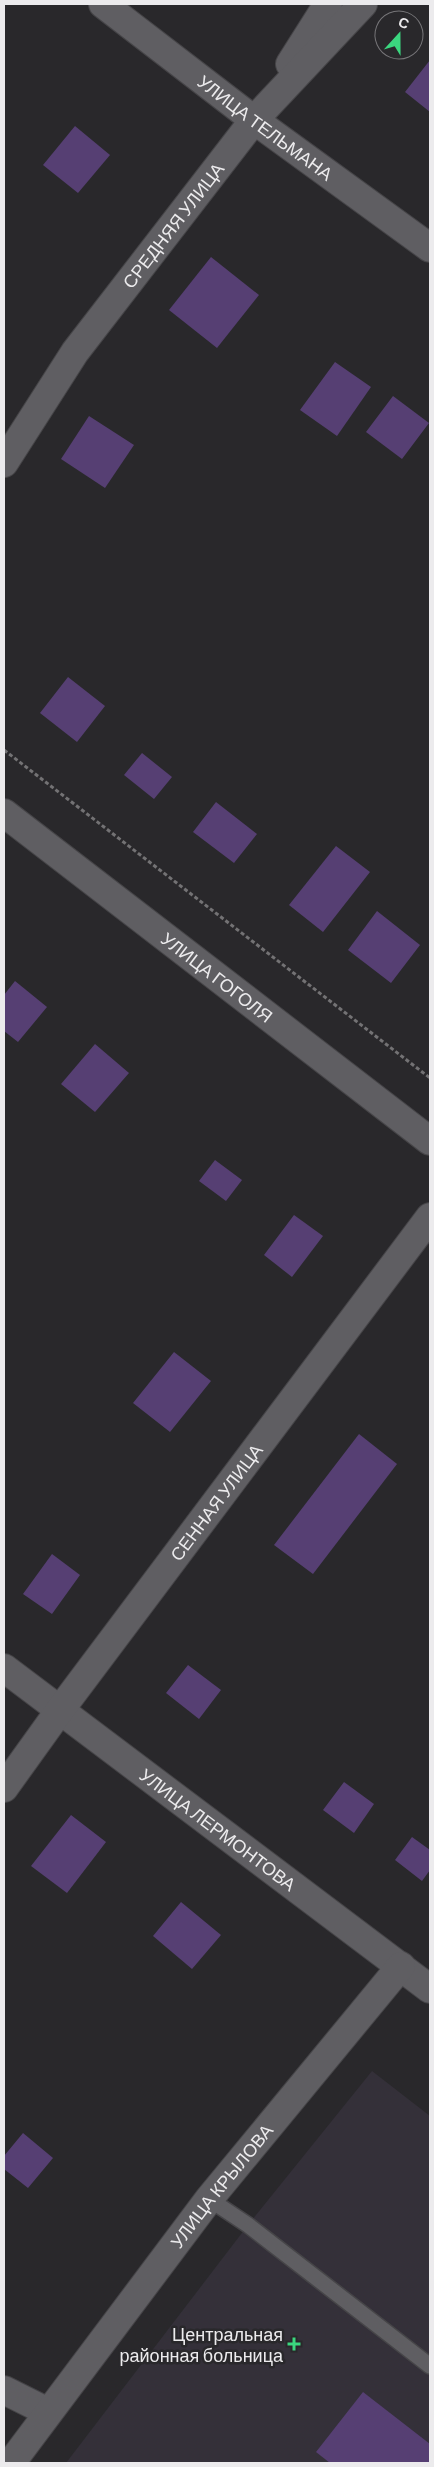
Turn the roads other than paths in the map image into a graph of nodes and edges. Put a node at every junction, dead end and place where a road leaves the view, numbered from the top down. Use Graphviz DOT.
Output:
graph roads {
  1 [pos="103,4"];
  2 [pos="328,4"];
  3 [pos="363,4"];
  4 [pos="254,120"];
  5 [pos="430,248"];
  6 [pos="4,463"];
  7 [pos="4,813"];
  8 [pos="430,1141"];
  9 [pos="430,1217"];
  10 [pos="4,1668"];
  11 [pos="60,1710"];
  12 [pos="4,1788"];
  13 [pos="401,1966"];
  14 [pos="430,1989"];
  15 [pos="210,2199"];
  16 [pos="430,2366"];
  17 [pos="4,2390"];
  18 [pos="48,2412"];
  19 [pos="11,2463"];
  1 -- 4 [label="street, УЛИЦА ТЕЛЬМАНА"];
  2 -- 4 [label="street"];
  3 -- 4 [label="street, СРЕДНЯЯ УЛИЦА"];
  4 -- 5 [label="street, УЛИЦА ТЕЛЬМАНА"];
  4 -- 6 [label="street, СРЕДНЯЯ УЛИЦА"];
  7 -- 8 [label="street, УЛИЦА ГОГОЛЯ"];
  9 -- 11 [label="street, СЕННАЯ УЛИЦА"];
  10 -- 11 [label="street, УЛИЦА ЛЕРМОНТОВА"];
  11 -- 12 [label="street, СЕННАЯ УЛИЦА"];
  11 -- 13 [label="street, УЛИЦА ЛЕРМОНТОВА"];
  13 -- 14 [label="street, УЛИЦА ЛЕРМОНТОВА"];
  13 -- 15 [label="street, УЛИЦА КРЫЛОВА"];
  15 -- 16 [label="lane"];
  15 -- 18 [label="street, УЛИЦА КРЫЛОВА"];
  17 -- 18 [label="street"];
  18 -- 19 [label="street, УЛИЦА КРЫЛОВА"];
}
